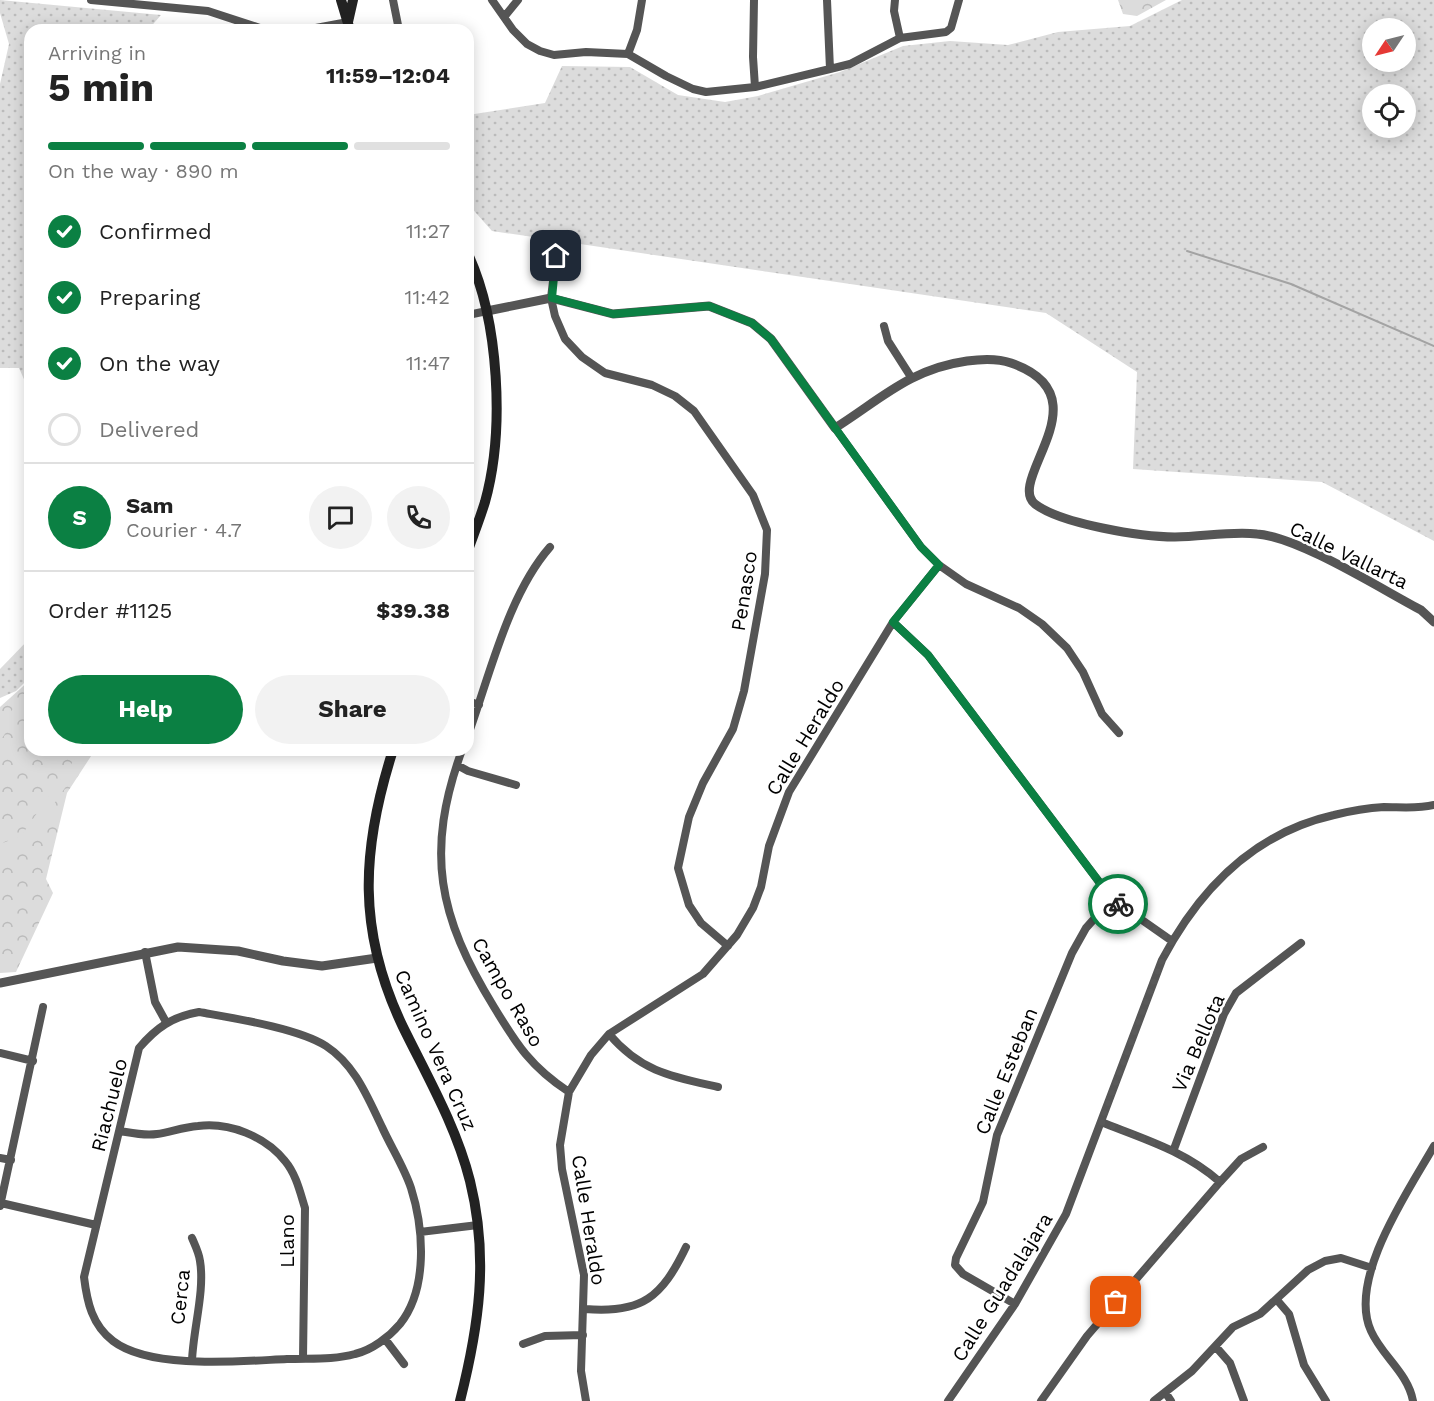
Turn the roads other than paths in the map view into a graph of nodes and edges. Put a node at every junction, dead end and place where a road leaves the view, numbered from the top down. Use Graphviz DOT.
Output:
graph roads {
  1 [pos="91,0"];
  2 [pos="340,0"];
  3 [pos="353,0"];
  4 [pos="393,0"];
  5 [pos="492,0"];
  6 [pos="519,0"];
  7 [pos="642,0"];
  8 [pos="754,0"];
  9 [pos="827,0"];
  10 [pos="895,0"];
  11 [pos="959,0"];
  12 [pos="504,17"];
  13 [pos="248,24"];
  14 [pos="348,24"];
  15 [pos="349,24"];
  16 [pos="398,24"];
  17 [pos="900,38"];
  18 [pos="628,54"];
  19 [pos="830,69"];
  20 [pos="755,87"];
  21 [pos="558,240"];
  22 [pos="474,271"];
  23 [pos="552,298"];
  24 [pos="488,311"];
  25 [pos="474,314"];
  26 [pos="884,326"];
  27 [pos="911,377"];
  28 [pos="835,428"];
  29 [pos="474,527"];
  30 [pos="550,547"];
  31 [pos="939,565"];
  32 [pos="893,622"];
  33 [pos="1434,622"];
  34 [pos="474,703"];
  35 [pos="479,705"];
  36 [pos="474,719"];
  37 [pos="1119,733"];
  38 [pos="391,756"];
  39 [pos="460,756"];
  40 [pos="457,765"];
  41 [pos="516,785"];
  42 [pos="1434,805"];
  43 [pos="1112,899"];
  44 [pos="1172,941"];
  45 [pos="1301,943"];
  46 [pos="728,946"];
  47 [pos="145,952"];
  48 [pos="377,958"];
  49 [pos="0,983"];
  50 [pos="44,1008"];
  51 [pos="166,1022"];
  52 [pos="609,1034"];
  53 [pos="0,1053"];
  54 [pos="33,1061"];
  55 [pos="718,1087"];
  56 [pos="569,1092"];
  57 [pos="1101,1122"];
  58 [pos="120,1131"];
  59 [pos="1434,1146"];
  60 [pos="1263,1147"];
  61 [pos="1174,1149"];
  62 [pos="0,1158"];
  63 [pos="10,1160"];
  64 [pos="1220,1182"];
  65 [pos="0,1205"];
  66 [pos="96,1226"];
  67 [pos="478,1226"];
  68 [pos="420,1232"];
  69 [pos="192,1238"];
  70 [pos="686,1247"];
  71 [pos="1372,1268"];
  72 [pos="1277,1300"];
  73 [pos="1015,1304"];
  74 [pos="585,1309"];
  75 [pos="582,1335"];
  76 [pos="385,1339"];
  77 [pos="523,1344"];
  78 [pos="1215,1347"];
  79 [pos="303,1359"];
  80 [pos="192,1361"];
  81 [pos="404,1364"];
  82 [pos="1165,1392"];
  83 [pos="460,1401"];
  84 [pos="586,1401"];
  85 [pos="948,1401"];
  86 [pos="1041,1401"];
  87 [pos="1154,1401"];
  88 [pos="1172,1401"];
  89 [pos="1245,1401"];
  90 [pos="1326,1401"];
  91 [pos="1413,1401"];
  1 -- 13 [label="street"];
  2 -- 14 [label="main road"];
  3 -- 15 [label="main road"];
  4 -- 16 [label="street"];
  5 -- 12 [label="street"];
  6 -- 12 [label="street"];
  7 -- 18 [label="street"];
  8 -- 20 [label="street"];
  9 -- 19 [label="street"];
  10 -- 17 [label="street"];
  11 -- 17 [label="street"];
  12 -- 18 [label="street"];
  17 -- 19 [label="street"];
  18 -- 20 [label="street"];
  19 -- 20 [label="street"];
  21 -- 23 [label="street, Penasco"];
  22 -- 24 [label="main road"];
  23 -- 24 [label="street"];
  23 -- 28 [label="street"];
  23 -- 46 [label="street, Penasco"];
  24 -- 25 [label="street"];
  24 -- 29 [label="main road"];
  26 -- 27 [label="street"];
  27 -- 28 [label="street, Calle Vallarta"];
  27 -- 33 [label="street, Calle Vallarta"];
  28 -- 31 [label="street"];
  30 -- 35 [label="street"];
  31 -- 32 [label="street, Calle Heraldo"];
  31 -- 37 [label="street"];
  32 -- 43 [label="street"];
  32 -- 46 [label="street, Calle Heraldo"];
  34 -- 35 [label="street"];
  35 -- 36 [label="street"];
  38 -- 48 [label="main road, Camino Vera Cruz"];
  39 -- 40 [label="street, Campo Raso"];
  40 -- 41 [label="street"];
  40 -- 56 [label="street, Campo Raso"];
  42 -- 44 [label="street, Calle Guadalajara"];
  43 -- 44 [label="street"];
  43 -- 73 [label="street, Calle Esteban"];
  44 -- 57 [label="street, Calle Guadalajara"];
  45 -- 61 [label="street, Via Bellota"];
  46 -- 52 [label="street, Calle Heraldo"];
  47 -- 48 [label="street"];
  47 -- 49 [label="street"];
  47 -- 51 [label="street"];
  48 -- 67 [label="main road, Camino Vera Cruz"];
  50 -- 54 [label="street"];
  51 -- 58 [label="street, Riachuelo"];
  51 -- 68 [label="street, Riachuelo"];
  52 -- 55 [label="street"];
  52 -- 56 [label="street, Calle Heraldo"];
  53 -- 54 [label="street"];
  54 -- 63 [label="street"];
  56 -- 74 [label="street, Calle Heraldo"];
  57 -- 61 [label="street"];
  57 -- 73 [label="street, Calle Guadalajara"];
  58 -- 66 [label="street, Riachuelo"];
  58 -- 79 [label="street, Llano"];
  59 -- 71 [label="street"];
  60 -- 64 [label="street"];
  61 -- 64 [label="street"];
  62 -- 63 [label="street"];
  63 -- 65 [label="street"];
  64 -- 86 [label="street"];
  65 -- 66 [label="street"];
  66 -- 80 [label="street, Riachuelo"];
  67 -- 68 [label="street"];
  67 -- 83 [label="main road, Camino Vera Cruz"];
  68 -- 76 [label="street, Riachuelo"];
  69 -- 80 [label="street, Cerca"];
  70 -- 74 [label="street"];
  71 -- 72 [label="street"];
  71 -- 91 [label="street"];
  72 -- 78 [label="street"];
  72 -- 90 [label="street"];
  73 -- 85 [label="street, Calle Guadalajara"];
  74 -- 75 [label="street, Calle Heraldo"];
  75 -- 77 [label="street"];
  75 -- 84 [label="street, Calle Heraldo"];
  76 -- 79 [label="street, Riachuelo"];
  76 -- 81 [label="street"];
  78 -- 82 [label="street"];
  78 -- 89 [label="street"];
  79 -- 80 [label="street, Riachuelo"];
  82 -- 87 [label="street"];
  82 -- 88 [label="street"];
}
